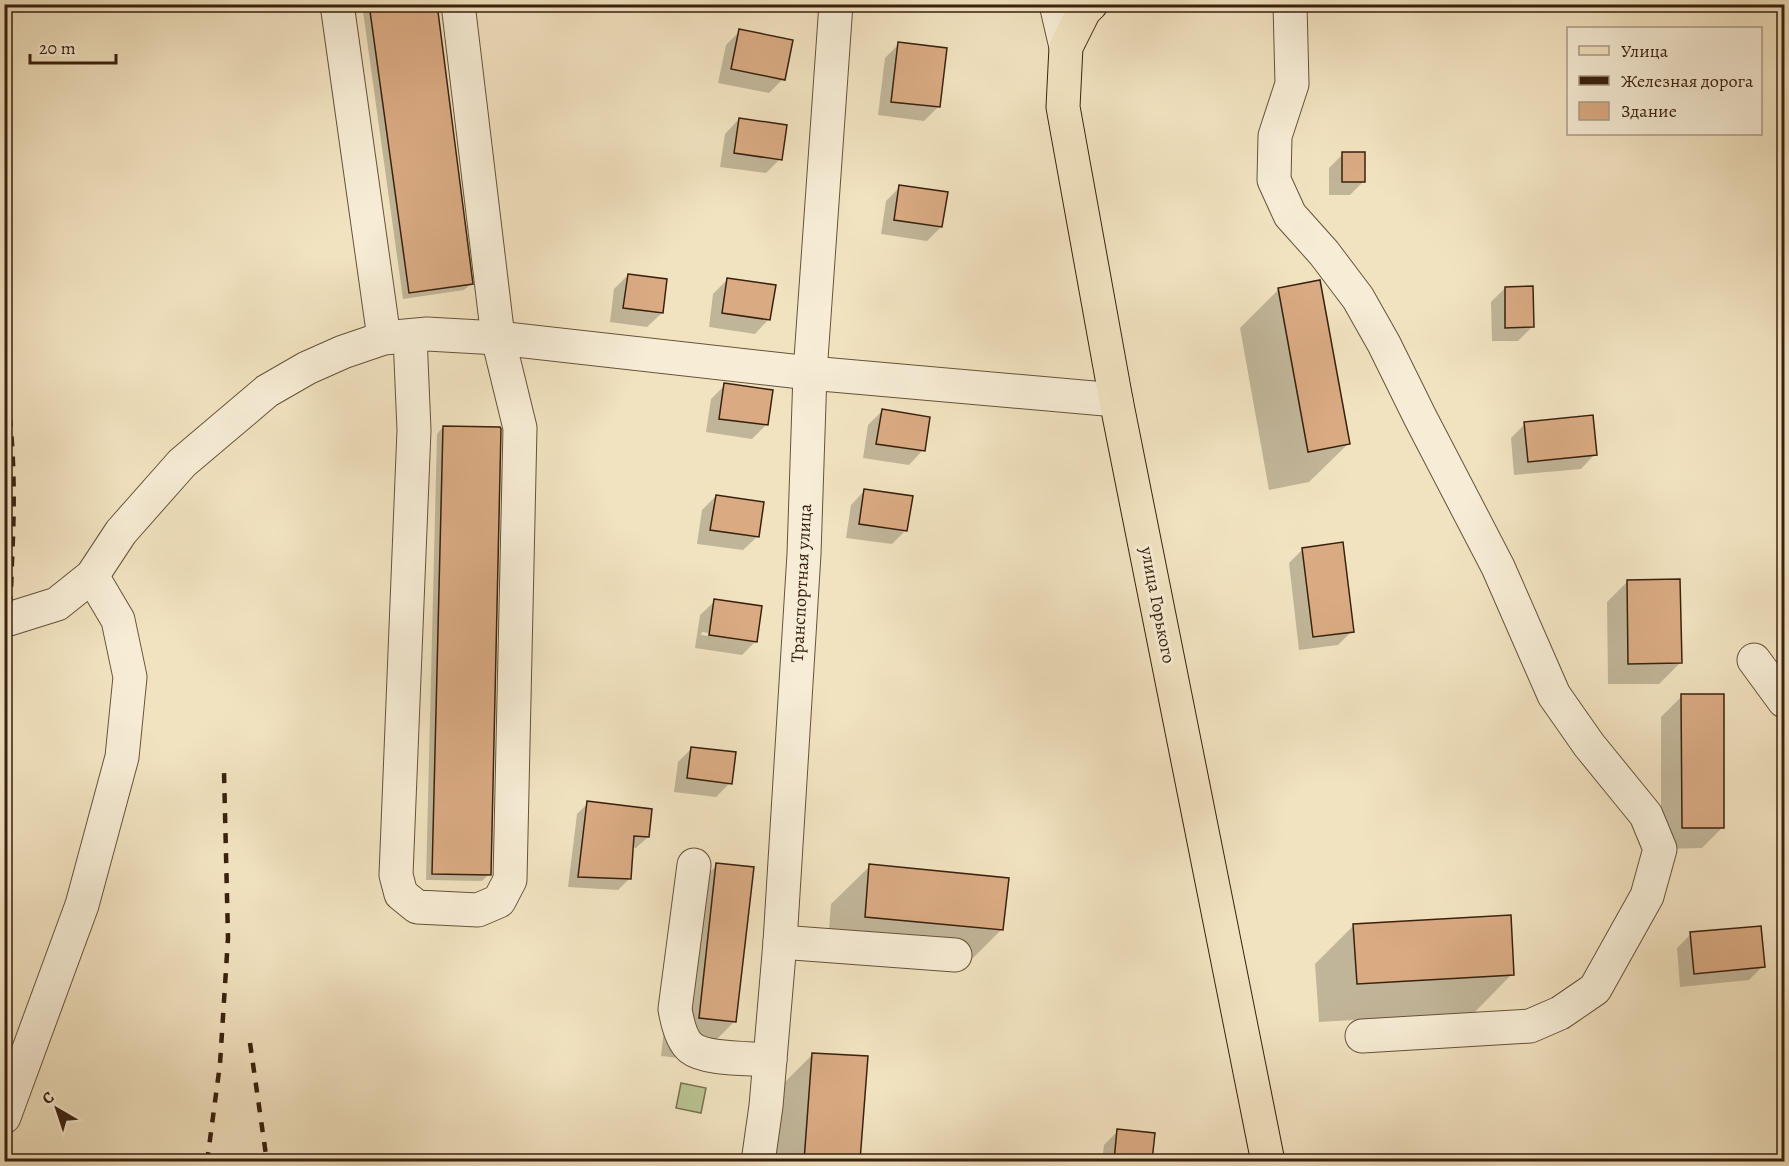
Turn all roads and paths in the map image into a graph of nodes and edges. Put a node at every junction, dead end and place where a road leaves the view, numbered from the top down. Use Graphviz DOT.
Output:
graph roads {
  1 [pos="337,4"];
  2 [pos="458,4"];
  3 [pos="836,4"];
  4 [pos="1056,4"];
  5 [pos="1091,4"];
  6 [pos="1290,4"];
  7 [pos="1066,47"];
  8 [pos="397,337"];
  9 [pos="498,338"];
  10 [pos="810,373"];
  11 [pos="1116,400"];
  12 [pos="92,576"];
  13 [pos="4,619"];
  14 [pos="1754,660"];
  15 [pos="1785,701"];
  16 [pos="694,866"];
  17 [pos="780,942"];
  18 [pos="955,955"];
  19 [pos="1362,1036"];
  20 [pos="770,1060"];
  21 [pos="4,1118"];
  22 [pos="758,1161"];
  23 [pos="1268,1161"];
  1 -- 8 [label="lane"];
  2 -- 9 [label="lane"];
  3 -- 10 [label="lane, Транспортная улица"];
  4 -- 7 [label="lane, улица Горького"];
  5 -- 7 [label="main road, улица Горького"];
  6 -- 19 [label="lane"];
  7 -- 11 [label="main road, улица Горького"];
  8 -- 9 [label="lane"];
  8 -- 9 [label="lane"];
  8 -- 12 [label="lane"];
  9 -- 10 [label="lane"];
  10 -- 11 [label="lane"];
  10 -- 17 [label="lane, Транспортная улица"];
  11 -- 23 [label="main road, улица Горького"];
  12 -- 13 [label="lane"];
  12 -- 21 [label="lane"];
  14 -- 15 [label="lane"];
  16 -- 20 [label="lane"];
  17 -- 18 [label="lane"];
  17 -- 20 [label="lane, Транспортная улица"];
  20 -- 22 [label="lane, Транспортная улица"];
}
